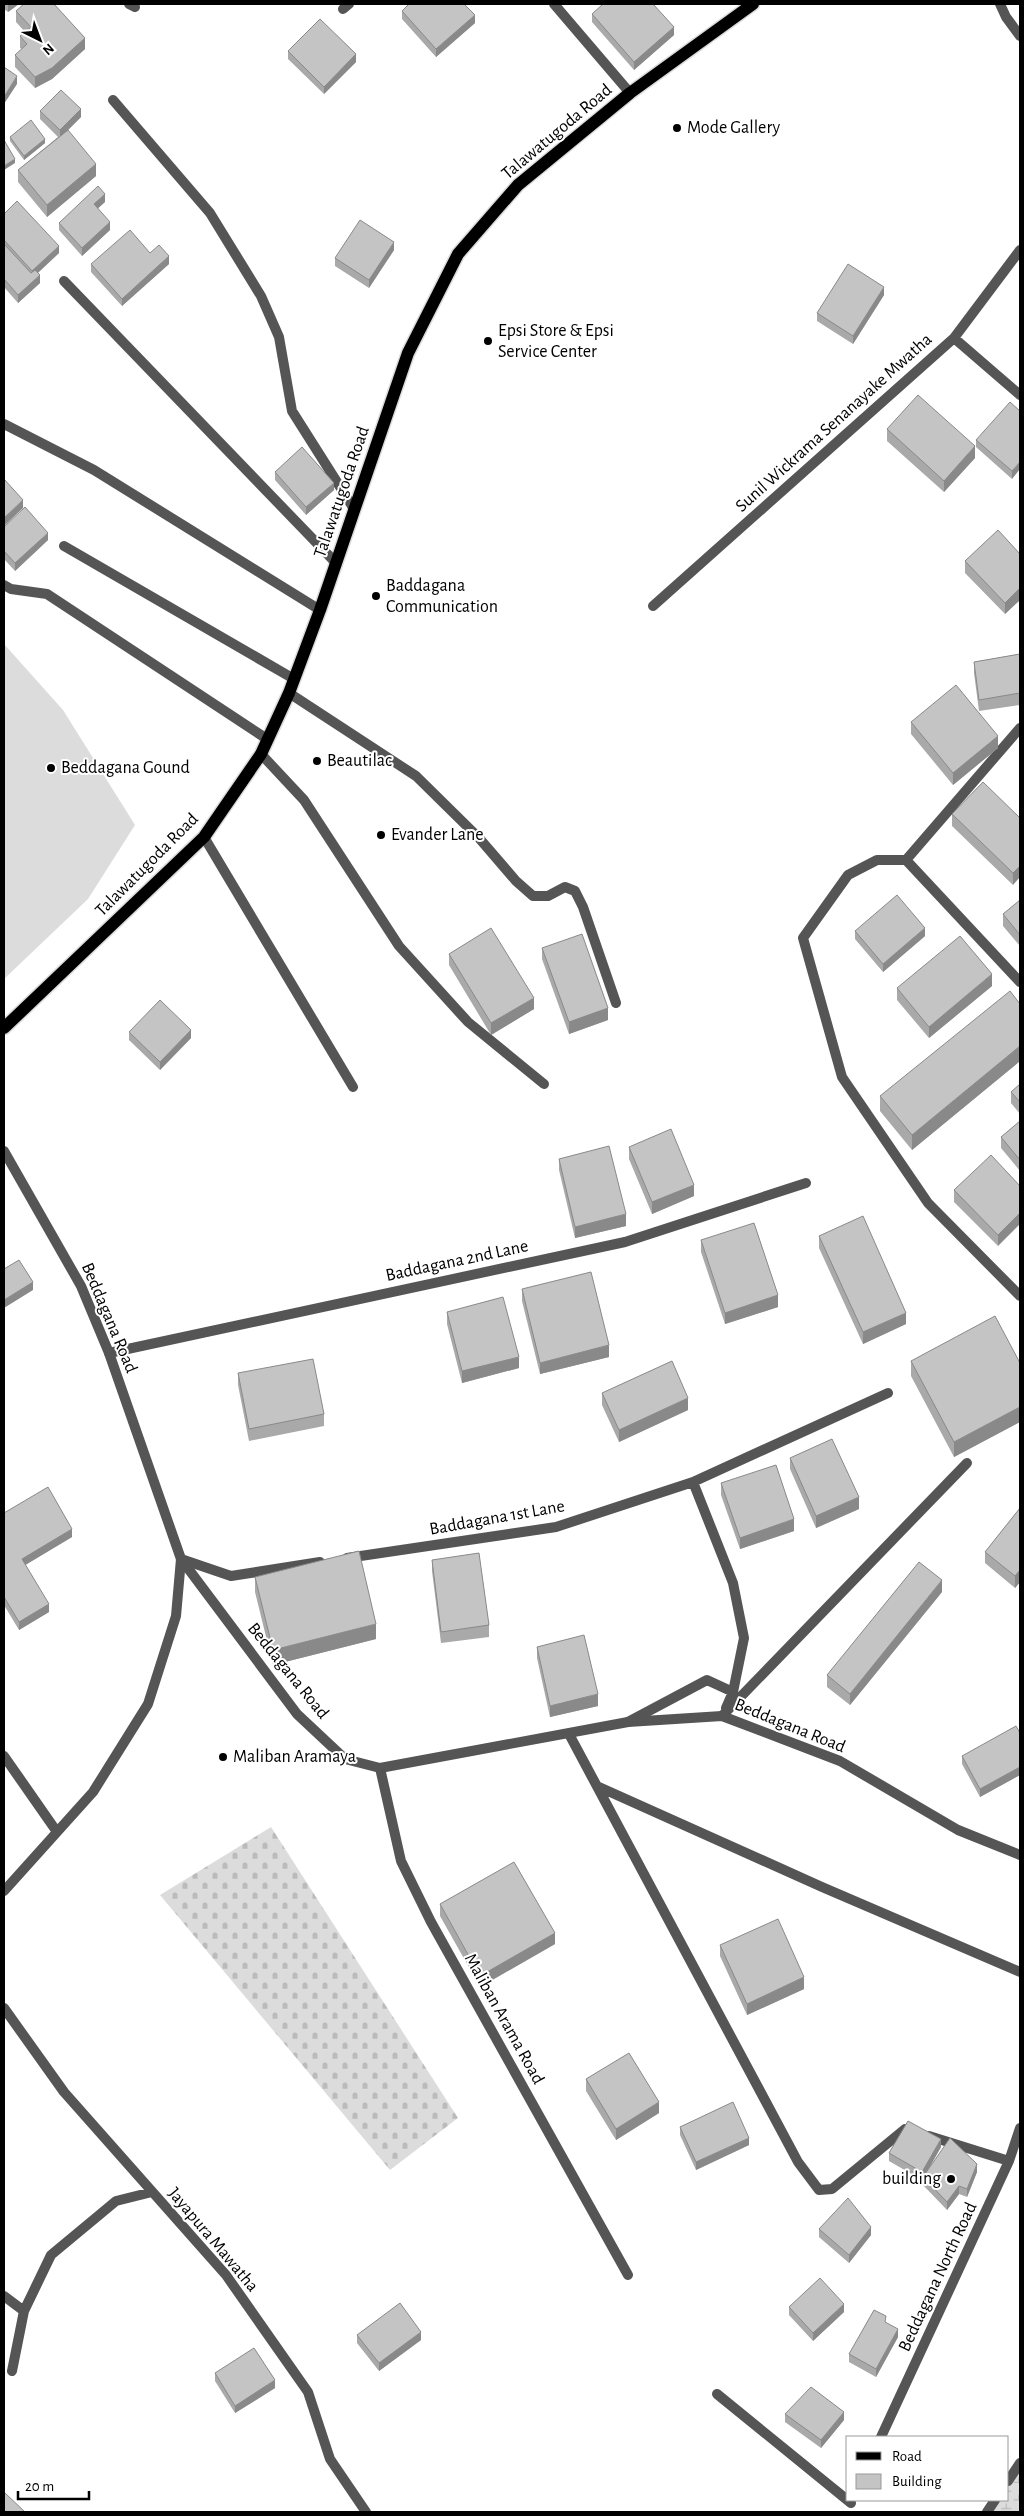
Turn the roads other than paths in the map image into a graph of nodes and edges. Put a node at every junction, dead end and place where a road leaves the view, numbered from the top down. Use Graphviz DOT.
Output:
graph roads {
  1 [pos="554,4"];
  2 [pos="752,4"];
  3 [pos="1000,4"];
  4 [pos="1020,36"];
  5 [pos="630,93"];
  6 [pos="113,100"];
  7 [pos="1020,250"];
  8 [pos="64,281"];
  9 [pos="954,338"];
  10 [pos="1020,395"];
  11 [pos="4,424"];
  12 [pos="354,509"];
  13 [pos="64,546"];
  14 [pos="336,564"];
  15 [pos="4,585"];
  16 [pos="653,606"];
  17 [pos="320,610"];
  18 [pos="294,679"];
  19 [pos="289,693"];
  20 [pos="1020,728"];
  21 [pos="267,739"];
  22 [pos="261,754"];
  23 [pos="204,837"];
  24 [pos="906,860"];
  25 [pos="1020,982"];
  26 [pos="616,1004"];
  27 [pos="4,1028"];
  28 [pos="544,1084"];
  29 [pos="354,1087"];
  30 [pos="4,1151"];
  31 [pos="806,1183"];
  32 [pos="1020,1296"];
  33 [pos="109,1354"];
  34 [pos="888,1393"];
  35 [pos="967,1463"];
  36 [pos="693,1482"];
  37 [pos="181,1559"];
  38 [pos="733,1692"];
  39 [pos="722,1716"];
  40 [pos="628,1722"];
  41 [pos="569,1734"];
  42 [pos="4,1756"];
  43 [pos="380,1768"];
  44 [pos="599,1787"];
  45 [pos="57,1832"];
  46 [pos="1020,1855"];
  47 [pos="4,1891"];
  48 [pos="1020,1972"];
  49 [pos="4,2008"];
  50 [pos="1020,2128"];
  51 [pos="1009,2161"];
  52 [pos="152,2192"];
  53 [pos="628,2275"];
  54 [pos="4,2296"];
  55 [pos="24,2311"];
  56 [pos="12,2371"];
  57 [pos="717,2394"];
  58 [pos="882,2436"];
  59 [pos="1020,2463"];
  60 [pos="1009,2480"];
  61 [pos="994,2501"];
  62 [pos="850,2505"];
  63 [pos="366,2512"];
  64 [pos="987,2512"];
  1 -- 5 [label="street"];
  2 -- 5 [label="main road, Talawatugoda Road"];
  3 -- 4 [label="street"];
  5 -- 12 [label="main road, Talawatugoda Road"];
  6 -- 12 [label="street"];
  7 -- 9 [label="street, Sunil Wickrama Senanayake Mwatha"];
  8 -- 14 [label="street"];
  9 -- 10 [label="street"];
  9 -- 16 [label="street, Sunil Wickrama Senanayake Mwatha"];
  11 -- 17 [label="street"];
  12 -- 14 [label="main road, Talawatugoda Road"];
  13 -- 18 [label="street"];
  14 -- 17 [label="main road, Talawatugoda Road"];
  15 -- 21 [label="street"];
  17 -- 18 [label="main road, Talawatugoda Road"];
  18 -- 19 [label="main road, Talawatugoda Road"];
  19 -- 21 [label="main road, Talawatugoda Road"];
  19 -- 26 [label="street"];
  20 -- 24 [label="street"];
  21 -- 22 [label="main road, Talawatugoda Road"];
  22 -- 23 [label="main road, Talawatugoda Road"];
  22 -- 28 [label="street"];
  23 -- 27 [label="main road, Talawatugoda Road"];
  23 -- 29 [label="street"];
  24 -- 25 [label="street"];
  24 -- 32 [label="street"];
  30 -- 33 [label="street, Beddagana Road"];
  31 -- 33 [label="street, Baddagana 2nd Lane"];
  33 -- 37 [label="street, Beddagana Road"];
  34 -- 36 [label="street, Baddagana 1st Lane"];
  35 -- 39 [label="street"];
  36 -- 37 [label="street, Baddagana 1st Lane"];
  36 -- 38 [label="street"];
  37 -- 43 [label="street, Beddagana Road"];
  37 -- 45 [label="street"];
  38 -- 39 [label="street"];
  38 -- 40 [label="street"];
  39 -- 40 [label="street, Beddagana Road"];
  39 -- 46 [label="street, Beddagana Road"];
  40 -- 41 [label="street, Beddagana Road"];
  41 -- 43 [label="street, Beddagana Road"];
  41 -- 44 [label="street"];
  42 -- 45 [label="street"];
  43 -- 53 [label="street, Maliban Arama Road"];
  44 -- 48 [label="street"];
  44 -- 51 [label="street"];
  45 -- 47 [label="street"];
  49 -- 52 [label="street, Jayapura Mawatha"];
  50 -- 51 [label="street, Beddagana North Road"];
  51 -- 58 [label="street, Beddagana North Road"];
  52 -- 55 [label="street"];
  52 -- 63 [label="street, Jayapura Mawatha"];
  54 -- 55 [label="street"];
  55 -- 56 [label="street"];
  57 -- 62 [label="street"];
  59 -- 60 [label="street"];
  61 -- 64 [label="street"];
}
